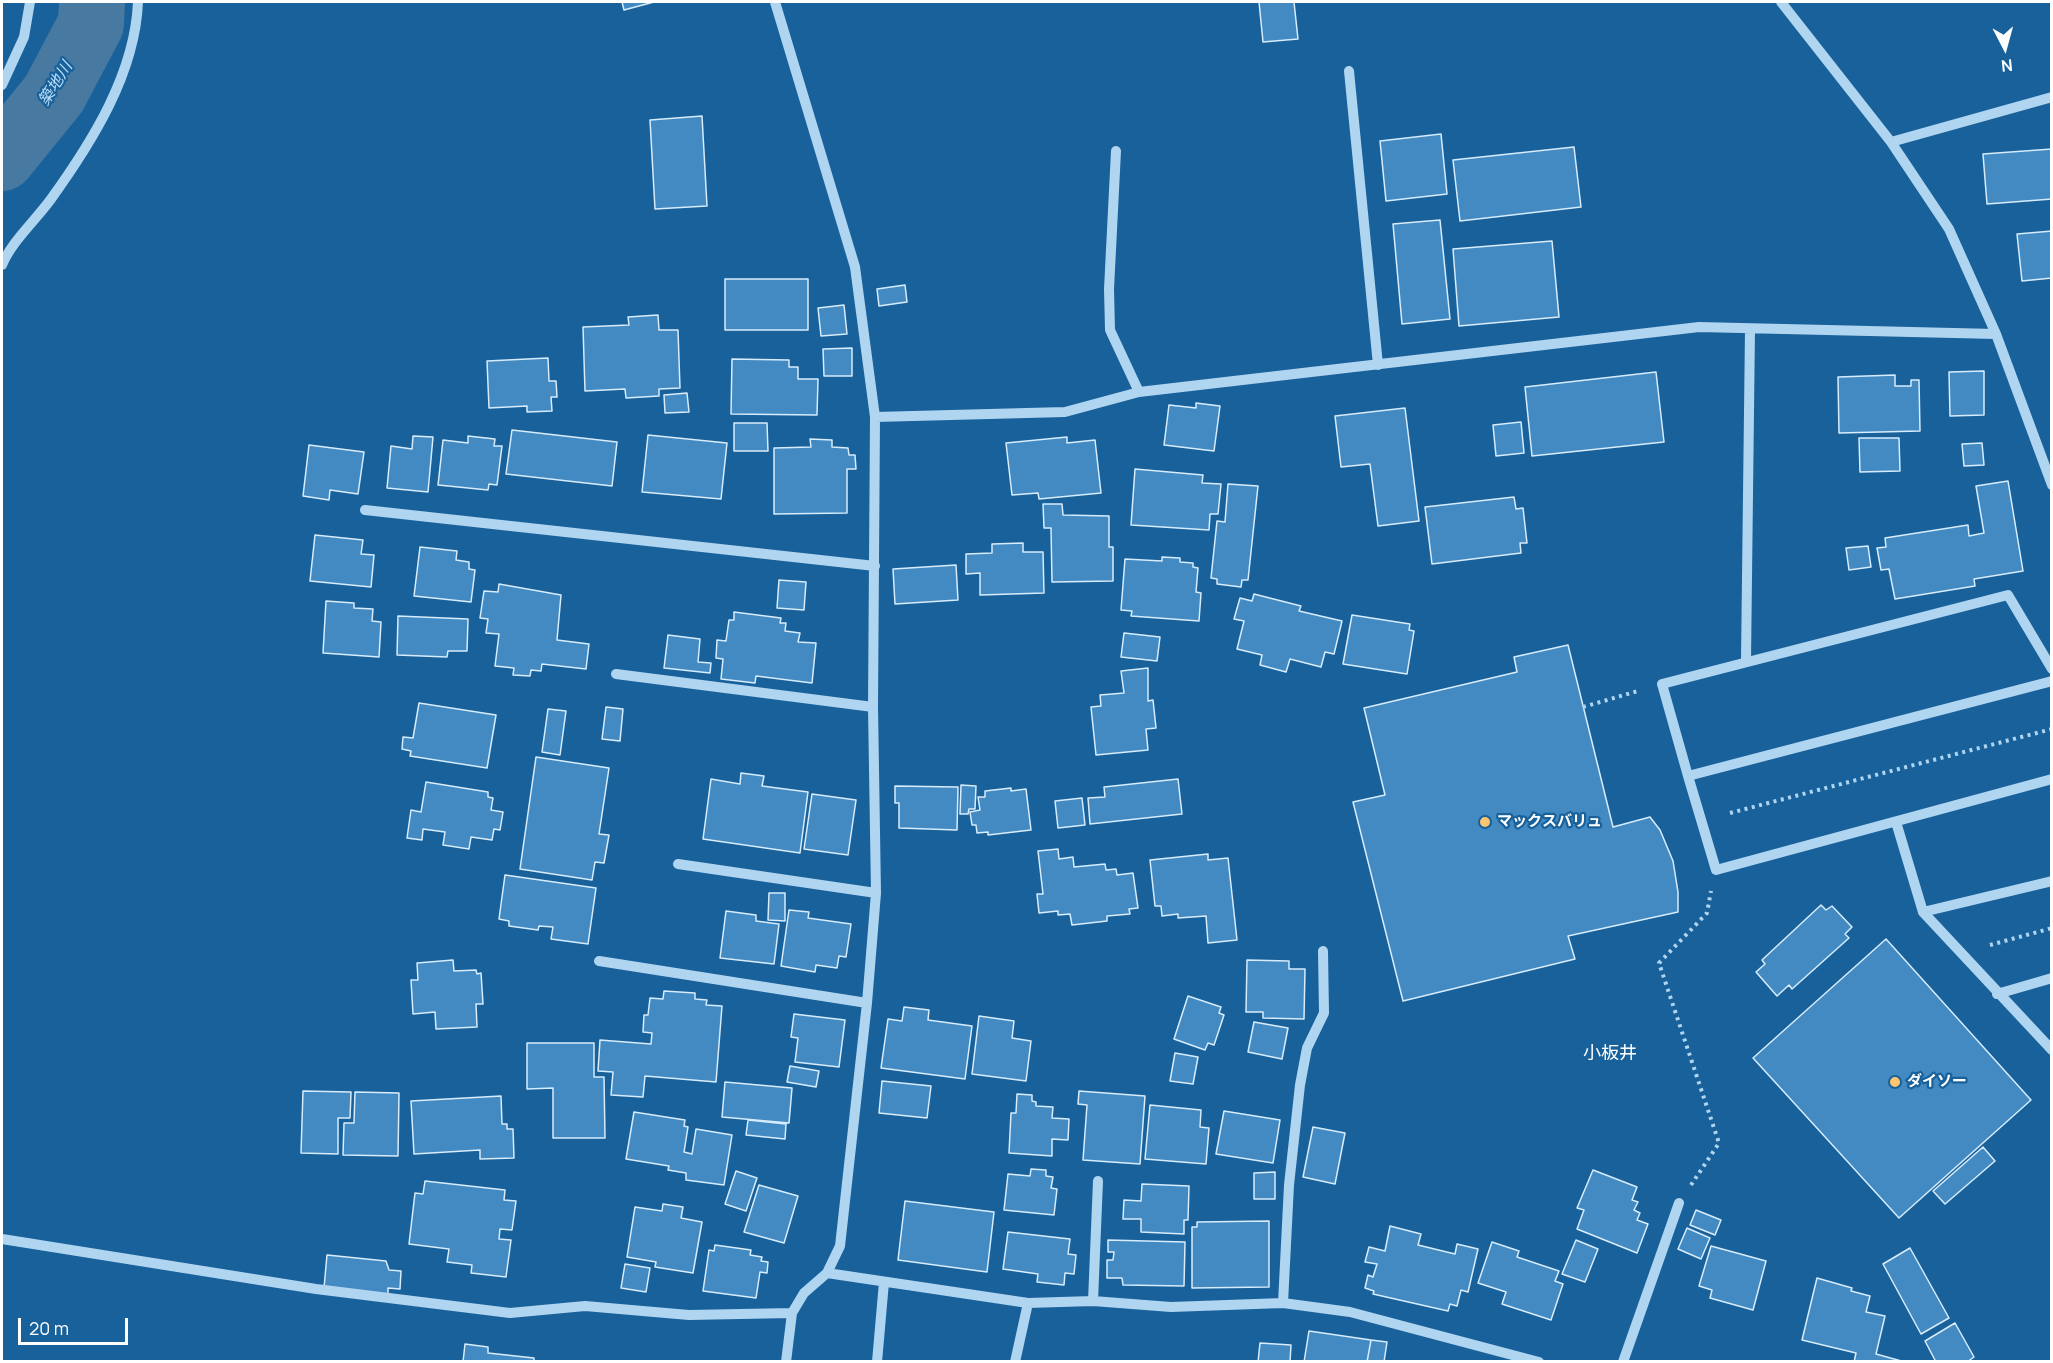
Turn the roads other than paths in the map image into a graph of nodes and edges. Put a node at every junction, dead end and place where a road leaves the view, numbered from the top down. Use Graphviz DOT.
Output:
graph roads {
  1 [pos="30,2"];
  2 [pos="138,2"];
  3 [pos="776,2"];
  4 [pos="1781,2"];
  5 [pos="1349,71"];
  6 [pos="2,85"];
  7 [pos="2052,97"];
  8 [pos="1891,142"];
  9 [pos="1116,151"];
  10 [pos="2,265"];
  11 [pos="1750,329"];
  12 [pos="1996,334"];
  13 [pos="1378,365"];
  14 [pos="1139,392"];
  15 [pos="875,417"];
  16 [pos="2052,485"];
  17 [pos="365,510"];
  18 [pos="874,566"];
  19 [pos="1746,660"];
  20 [pos="2052,669"];
  21 [pos="616,674"];
  22 [pos="2052,681"];
  23 [pos="873,707"];
  24 [pos="1688,776"];
  25 [pos="2052,779"];
  26 [pos="1896,822"];
  27 [pos="678,864"];
  28 [pos="2052,881"];
  29 [pos="876,893"];
  30 [pos="1923,912"];
  31 [pos="1323,951"];
  32 [pos="599,961"];
  33 [pos="2052,978"];
  34 [pos="1997,994"];
  35 [pos="867,1003"];
  36 [pos="2052,1050"];
  37 [pos="1098,1181"];
  38 [pos="1679,1203"];
  39 [pos="2,1239"];
  40 [pos="827,1273"];
  41 [pos="884,1282"];
  42 [pos="1093,1301"];
  43 [pos="1283,1302"];
  44 [pos="1028,1303"];
  45 [pos="792,1313"];
  46 [pos="786,1362"];
  47 [pos="877,1362"];
  48 [pos="1015,1362"];
  49 [pos="1539,1362"];
  50 [pos="1623,1362"];
  1 -- 6 [label="street"];
  2 -- 10 [label="street"];
  3 -- 15 [label="street"];
  4 -- 8 [label="street"];
  5 -- 13 [label="street"];
  7 -- 8 [label="street"];
  8 -- 12 [label="street"];
  9 -- 14 [label="street"];
  11 -- 12 [label="street"];
  11 -- 13 [label="street"];
  11 -- 19 [label="street"];
  12 -- 16 [label="street"];
  13 -- 14 [label="street"];
  14 -- 15 [label="street"];
  15 -- 18 [label="street"];
  17 -- 18 [label="street"];
  18 -- 23 [label="street"];
  19 -- 20 [label="street"];
  19 -- 24 [label="street"];
  21 -- 23 [label="street"];
  22 -- 24 [label="street"];
  23 -- 29 [label="street"];
  24 -- 26 [label="street"];
  25 -- 26 [label="street"];
  26 -- 30 [label="street"];
  27 -- 29 [label="street"];
  28 -- 30 [label="street"];
  29 -- 35 [label="street"];
  30 -- 34 [label="street"];
  31 -- 43 [label="street"];
  32 -- 35 [label="street"];
  33 -- 34 [label="street"];
  34 -- 36 [label="street"];
  35 -- 40 [label="street"];
  37 -- 42 [label="street"];
  38 -- 50 [label="street"];
  39 -- 45 [label="street"];
  40 -- 41 [label="street"];
  40 -- 45 [label="street"];
  41 -- 44 [label="street"];
  41 -- 47 [label="street"];
  42 -- 43 [label="street"];
  42 -- 44 [label="street"];
  43 -- 49 [label="street"];
  44 -- 48 [label="street"];
  45 -- 46 [label="street"];
}
